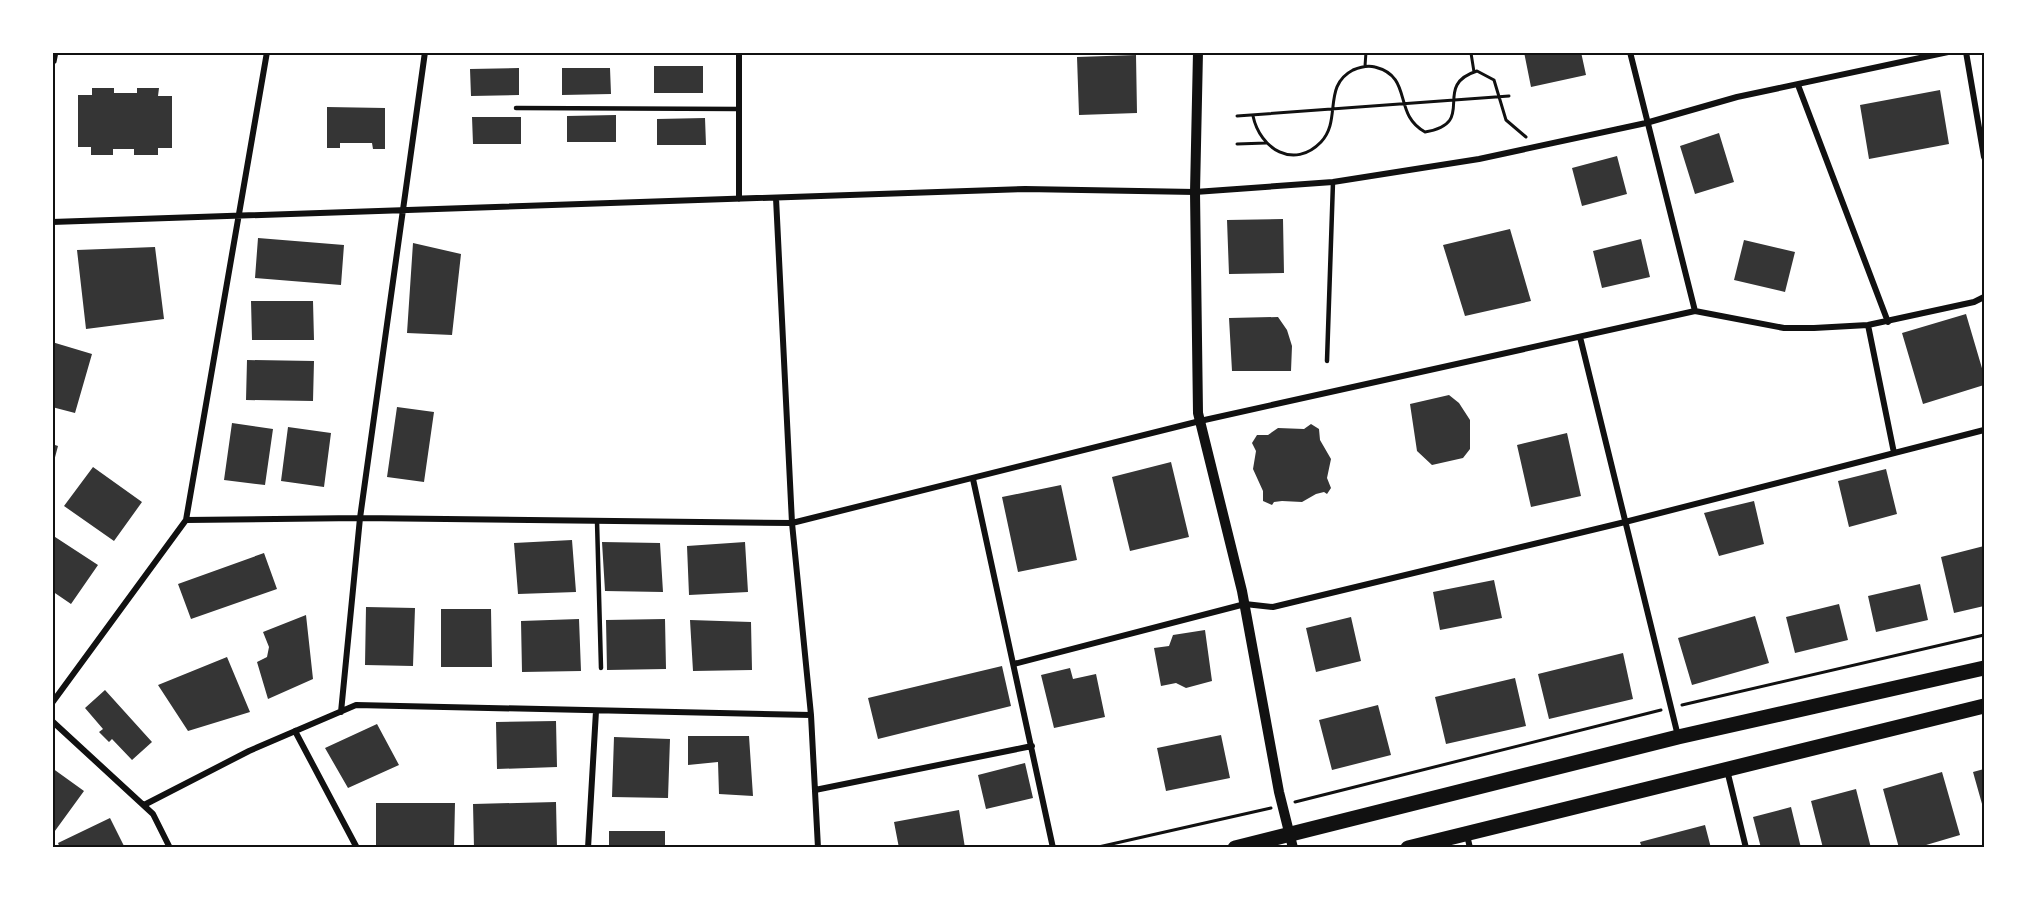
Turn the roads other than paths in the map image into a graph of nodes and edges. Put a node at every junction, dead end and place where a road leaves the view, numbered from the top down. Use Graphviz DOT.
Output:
graph roads {
  1 [pos="267,52"];
  2 [pos="425,52"];
  3 [pos="739,52"];
  4 [pos="1198,52"];
  5 [pos="1630,52"];
  6 [pos="1948,52"];
  7 [pos="1966,52"];
  8 [pos="1798,85"];
  9 [pos="516,108"];
  10 [pos="739,109"];
  11 [pos="1646,123"];
  12 [pos="1984,157"];
  13 [pos="1333,182"];
  14 [pos="1195,192"];
  15 [pos="776,198"];
  16 [pos="739,199"];
  17 [pos="403,210"];
  18 [pos="238,218"];
  19 [pos="52,222"];
  20 [pos="1984,297"];
  21 [pos="1695,311"];
  22 [pos="1888,322"];
  23 [pos="1868,325"];
  24 [pos="1580,337"];
  25 [pos="1327,361"];
  26 [pos="1200,421"];
  27 [pos="1984,430"];
  28 [pos="1894,453"];
  29 [pos="973,479"];
  30 [pos="360,518"];
  31 [pos="186,520"];
  32 [pos="597,521"];
  33 [pos="1625,522"];
  34 [pos="792,523"];
  35 [pos="1245,604"];
  36 [pos="1014,664"];
  37 [pos="602,668"];
  38 [pos="1984,668"];
  39 [pos="52,703"];
  40 [pos="1984,706"];
  41 [pos="596,711"];
  42 [pos="340,712"];
  43 [pos="811,715"];
  44 [pos="52,721"];
  45 [pos="295,731"];
  46 [pos="1678,737"];
  47 [pos="1032,746"];
  48 [pos="1727,769"];
  49 [pos="815,790"];
  50 [pos="144,806"];
  51 [pos="1467,832"];
  52 [pos="1291,840"];
  53 [pos="170,848"];
  54 [pos="357,848"];
  55 [pos="588,848"];
  56 [pos="818,848"];
  57 [pos="1053,848"];
  58 [pos="1235,848"];
  59 [pos="1408,848"];
  60 [pos="1470,848"];
  61 [pos="1746,848"];
  1 -- 18 [label="street"];
  2 -- 17 [label="street"];
  3 -- 10 [label="street"];
  4 -- 14 [label="street"];
  5 -- 11 [label="street"];
  6 -- 8 [label="street"];
  7 -- 12 [label="street"];
  8 -- 11 [label="street"];
  8 -- 22 [label="street"];
  9 -- 10 [label="lane"];
  10 -- 16 [label="street"];
  11 -- 13 [label="street"];
  11 -- 21 [label="street"];
  13 -- 14 [label="street"];
  13 -- 25 [label="lane"];
  14 -- 15 [label="street"];
  14 -- 26 [label="street"];
  15 -- 16 [label="street"];
  15 -- 34 [label="street"];
  16 -- 17 [label="street"];
  17 -- 18 [label="street"];
  17 -- 30 [label="street"];
  18 -- 19 [label="street"];
  18 -- 31 [label="street"];
  20 -- 22 [label="street"];
  21 -- 23 [label="street"];
  21 -- 24 [label="street"];
  22 -- 23 [label="street"];
  23 -- 28 [label="street"];
  24 -- 26 [label="street"];
  24 -- 33 [label="street"];
  26 -- 29 [label="street"];
  26 -- 35 [label="street"];
  27 -- 28 [label="street"];
  28 -- 33 [label="street"];
  29 -- 34 [label="street"];
  29 -- 36 [label="street"];
  30 -- 31 [label="street"];
  30 -- 32 [label="street"];
  30 -- 42 [label="street"];
  31 -- 39 [label="street"];
  32 -- 34 [label="street"];
  32 -- 37 [label="lane"];
  33 -- 35 [label="street"];
  33 -- 46 [label="street"];
  34 -- 43 [label="street"];
  35 -- 36 [label="street"];
  35 -- 52 [label="street"];
  36 -- 47 [label="street"];
  38 -- 46 [label="main road"];
  40 -- 48 [label="main road"];
  41 -- 42 [label="street"];
  41 -- 43 [label="street"];
  41 -- 55 [label="street"];
  42 -- 45 [label="street"];
  43 -- 49 [label="street"];
  44 -- 50 [label="street"];
  45 -- 50 [label="street"];
  45 -- 54 [label="street"];
  46 -- 52 [label="main road"];
  47 -- 49 [label="street"];
  47 -- 57 [label="street"];
  48 -- 51 [label="main road"];
  48 -- 61 [label="street"];
  49 -- 56 [label="street"];
  50 -- 53 [label="street"];
  51 -- 59 [label="main road"];
  51 -- 60 [label="street"];
  52 -- 58 [label="main road"];
}
